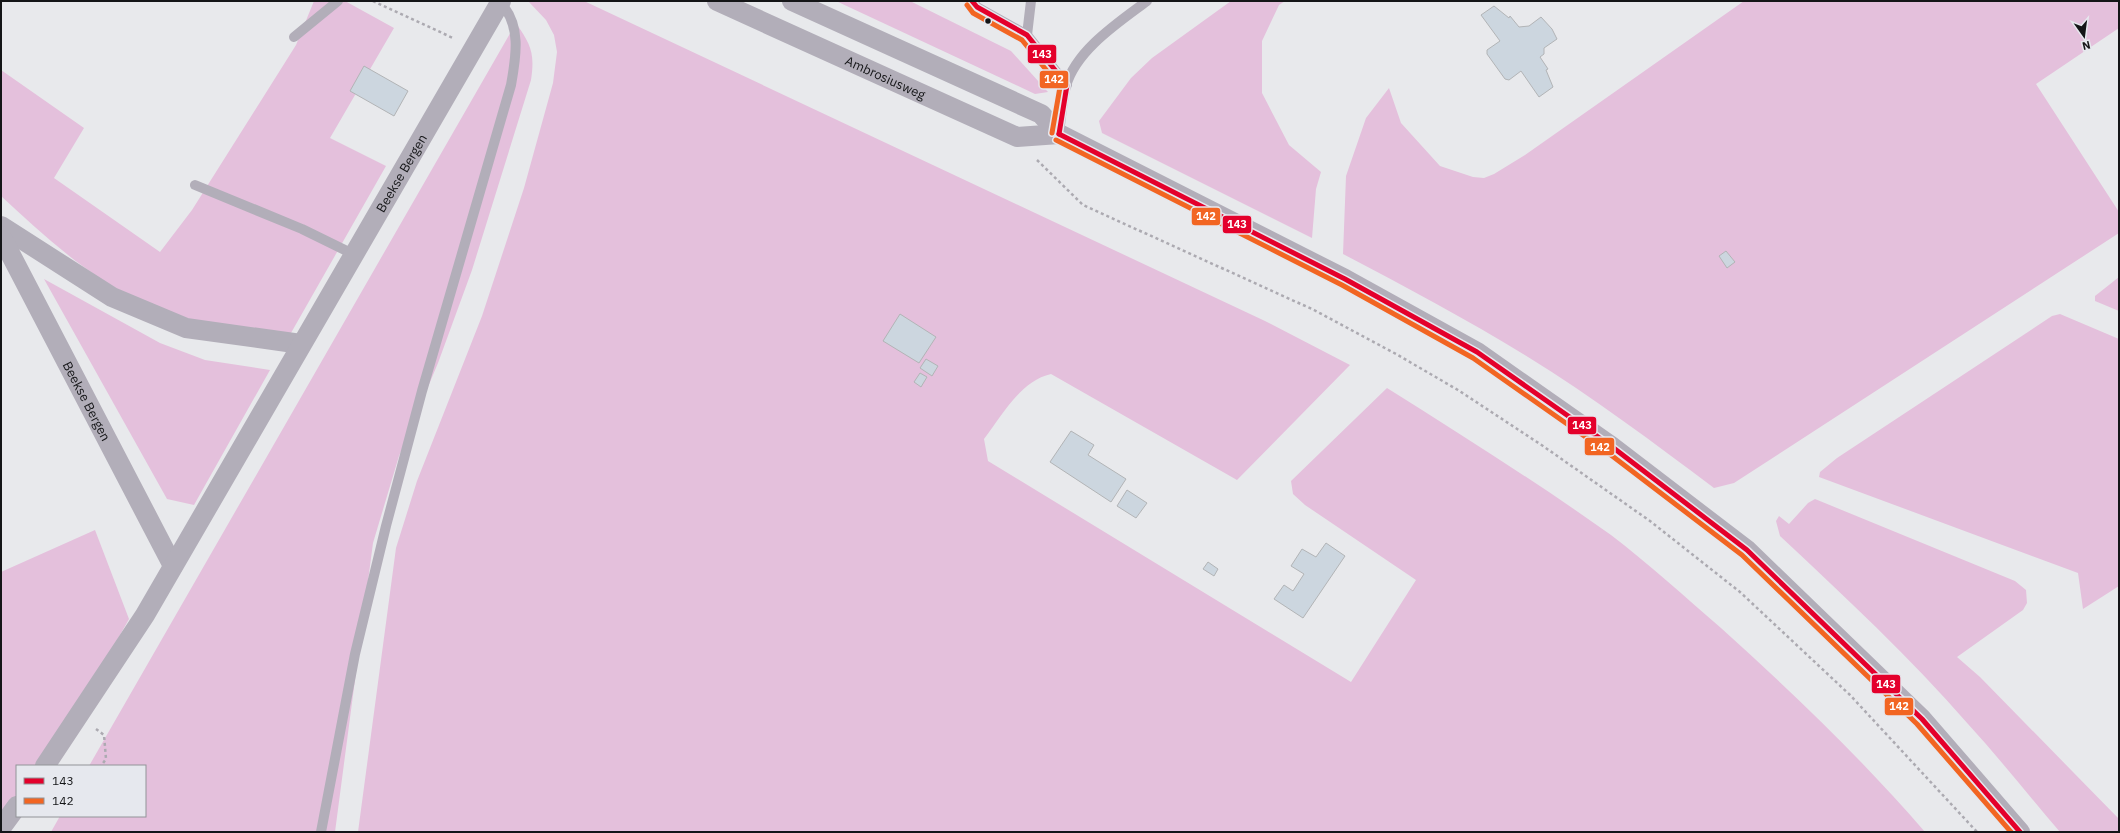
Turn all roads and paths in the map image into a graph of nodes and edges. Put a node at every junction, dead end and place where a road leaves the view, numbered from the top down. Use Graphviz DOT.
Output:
graph roads {
  1 [pos="338,1"];
  2 [pos="373,1"];
  3 [pos="717,1"];
  4 [pos="792,1"];
  5 [pos="972,1"];
  6 [pos="1031,1"];
  7 [pos="1147,1"];
  8 [pos="500,2"];
  9 [pos="1027,36"];
  10 [pos="294,37"];
  11 [pos="475,48"];
  12 [pos="1066,85"];
  13 [pos="1059,134"];
  14 [pos="1017,137"];
  15 [pos="195,185"];
  16 [pos="1,226"];
  17 [pos="4,249"];
  18 [pos="353,254"];
  19 [pos="301,344"];
  20 [pos="173,566"];
  21 [pos="69,733"];
  22 [pos="46,765"];
  23 [pos="102,765"];
  24 [pos="16,807"];
  25 [pos="1,828"];
  26 [pos="321,832"];
  27 [pos="1977,832"];
  28 [pos="2020,832"];
  1 -- 10 [label="lane"];
  2 -- 11 [label="path"];
  3 -- 14 [label="street, Ambrosiusweg"];
  4 -- 13 [label="street"];
  5 -- 9 [label="lane"];
  6 -- 9 [label="lane"];
  7 -- 12 [label="lane"];
  8 -- 11 [label="street, Beekse Bergen"];
  8 -- 26 [label="lane"];
  9 -- 12 [label="lane"];
  11 -- 18 [label="street, Beekse Bergen"];
  12 -- 13 [label="lane"];
  13 -- 14 [label="street, Ambrosiusweg"];
  13 -- 28 [label="street"];
  14 -- 27 [label="path"];
  15 -- 18 [label="lane"];
  16 -- 19 [label="street"];
  17 -- 20 [label="street, Beekse Bergen"];
  18 -- 19 [label="street, Beekse Bergen"];
  19 -- 20 [label="street, Beekse Bergen"];
  20 -- 21 [label="street, Beekse Bergen"];
  21 -- 22 [label="street, Beekse Bergen"];
  21 -- 23 [label="path"];
  24 -- 25 [label="street"];
}
